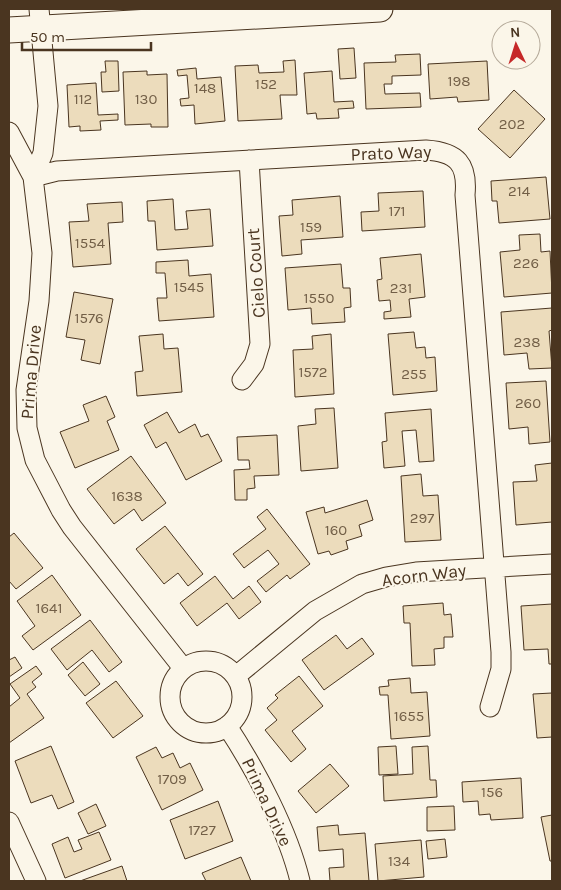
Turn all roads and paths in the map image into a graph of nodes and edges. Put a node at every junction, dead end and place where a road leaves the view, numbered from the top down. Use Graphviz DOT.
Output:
graph roads {
  1 [pos="380,9"];
  2 [pos="40,19"];
  3 [pos="9,30"];
  4 [pos="9,132"];
  5 [pos="249,160"];
  6 [pos="33,177"];
  7 [pos="242,380"];
  8 [pos="17,411"];
  9 [pos="552,564"];
  10 [pos="495,568"];
  11 [pos="183,668"];
  12 [pos="236,676"];
  13 [pos="490,706"];
  14 [pos="228,726"];
  15 [pos="9,822"];
  16 [pos="36,881"];
  17 [pos="300,881"];
  1 -- 2 [label="main road"];
  2 -- 3 [label="main road"];
  2 -- 6 [label="street"];
  4 -- 6 [label="street, Prima Drive"];
  5 -- 6 [label="street, Prato Way"];
  5 -- 7 [label="street, Cielo Court"];
  5 -- 10 [label="street, Prato Way"];
  6 -- 8 [label="street, Prima Drive"];
  8 -- 11 [label="street, Prima Drive"];
  9 -- 10 [label="street, Acorn Way"];
  10 -- 12 [label="street, Acorn Way"];
  10 -- 13 [label="street, Prato Way"];
  11 -- 12 [label="street"];
  11 -- 14 [label="street"];
  12 -- 14 [label="street"];
  14 -- 17 [label="street, Prima Drive"];
  15 -- 16 [label="street"];
}
